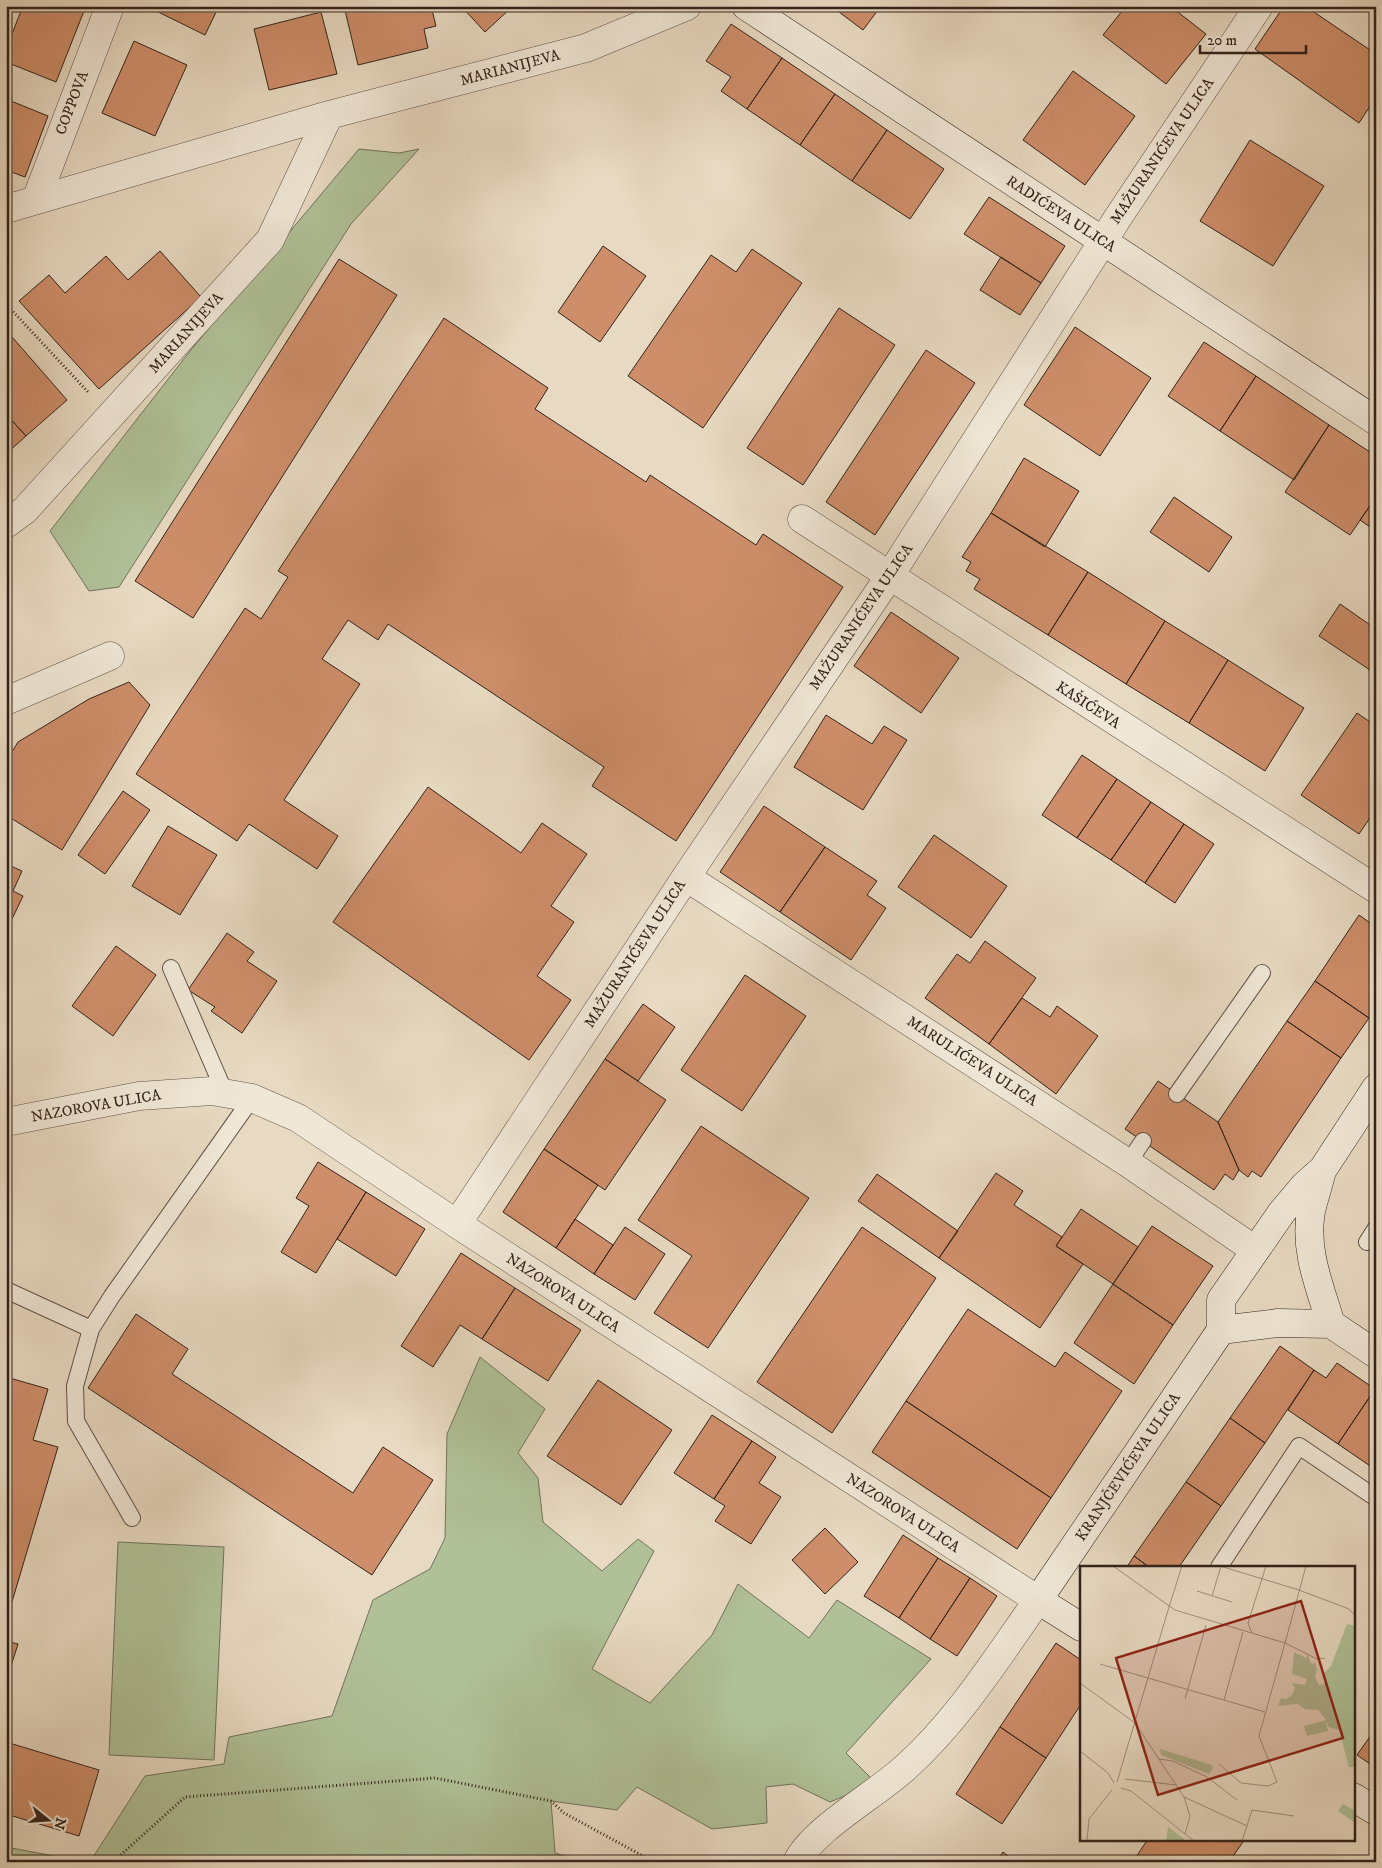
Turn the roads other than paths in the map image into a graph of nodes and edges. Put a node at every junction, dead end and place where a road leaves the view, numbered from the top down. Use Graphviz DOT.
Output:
graph roads {
  1 [pos="110,6"];
  2 [pos="687,6"];
  3 [pos="746,6"];
  4 [pos="1259,6"];
  5 [pos="329,115"];
  6 [pos="36,200"];
  7 [pos="6,208"];
  8 [pos="1103,241"];
  9 [pos="1376,421"];
  10 [pos="802,519"];
  11 [pos="6,524"];
  12 [pos="889,577"];
  13 [pos="110,656"];
  14 [pos="6,702"];
  15 [pos="686,877"];
  16 [pos="1376,889"];
  17 [pos="171,968"];
  18 [pos="1262,973"];
  19 [pos="1376,1088"];
  20 [pos="225,1093"];
  21 [pos="1177,1094"];
  22 [pos="252,1098"];
  23 [pos="6,1122"];
  24 [pos="1322,1169"];
  25 [pos="457,1224"];
  26 [pos="1255,1250"];
  27 [pos="6,1290"];
  28 [pos="1331,1324"];
  29 [pos="91,1329"];
  30 [pos="1221,1330"];
  31 [pos="1376,1354"];
  32 [pos="1376,1498"];
  33 [pos="132,1518"];
  34 [pos="1220,1566"];
  35 [pos="1038,1600"];
  36 [pos="1080,1627"];
  37 [pos="1354,1798"];
  38 [pos="1376,1811"];
  39 [pos="797,1862"];
  1 -- 6 [label="street, COPPOVA"];
  2 -- 5 [label="street, MARIANIJEVA"];
  3 -- 8 [label="street, RADIĆEVA ULICA"];
  4 -- 8 [label="street, MAŽURANIĆEVA ULICA"];
  5 -- 6 [label="street, MARIANIJEVA"];
  5 -- 11 [label="street, MARIANIJEVA"];
  6 -- 7 [label="street, MARIANIJEVA"];
  8 -- 9 [label="street, RADIĆEVA ULICA"];
  8 -- 12 [label="street, MAŽURANIĆEVA ULICA"];
  10 -- 12 [label="street, KAŠIĆEVA"];
  12 -- 15 [label="street, MAŽURANIĆEVA ULICA"];
  12 -- 16 [label="street, KAŠIĆEVA"];
  13 -- 14 [label="street"];
  15 -- 25 [label="street, MAŽURANIĆEVA ULICA"];
  15 -- 26 [label="street, MARULIĆEVA ULICA"];
  17 -- 20 [label="lane"];
  18 -- 21 [label="lane"];
  19 -- 24 [label="street"];
  20 -- 22 [label="street, NAZOROVA ULICA"];
  20 -- 23 [label="street, NAZOROVA ULICA"];
  22 -- 25 [label="street, NAZOROVA ULICA"];
  22 -- 29 [label="lane"];
  24 -- 26 [label="street"];
  24 -- 28 [label="street"];
  25 -- 35 [label="street, NAZOROVA ULICA"];
  26 -- 30 [label="street"];
  27 -- 29 [label="lane"];
  28 -- 30 [label="street"];
  28 -- 31 [label="street"];
  29 -- 33 [label="lane"];
  30 -- 35 [label="street, KRANJČEVIĆEVA ULICA"];
  32 -- 34 [label="lane"];
  35 -- 36 [label="street, NAZOROVA ULICA"];
  35 -- 39 [label="street, KRANJČEVIĆEVA ULICA"];
  37 -- 38 [label="street"];
}
